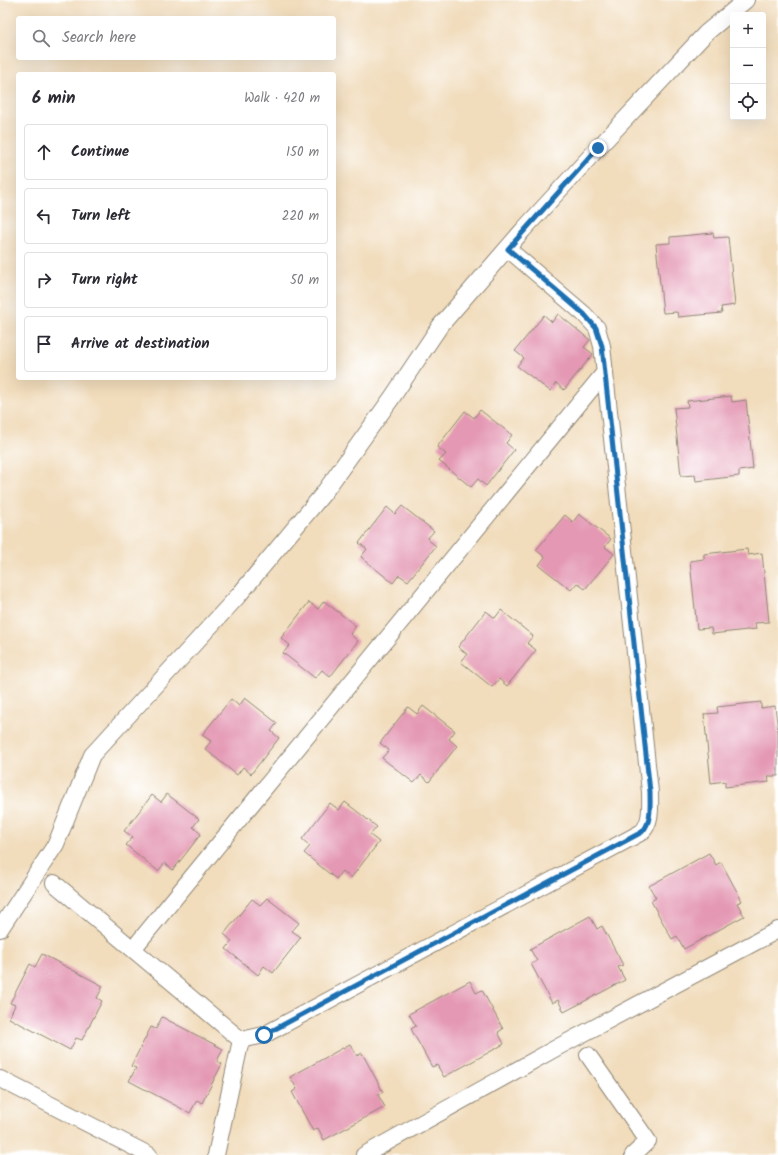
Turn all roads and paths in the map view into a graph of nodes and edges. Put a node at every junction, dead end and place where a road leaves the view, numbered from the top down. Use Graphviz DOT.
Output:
graph roads {
  1 [pos="746,0"];
  2 [pos="508,249"];
  3 [pos="605,372"];
  4 [pos="54,883"];
  5 [pos="0,929"];
  6 [pos="778,930"];
  7 [pos="133,950"];
  8 [pos="241,1040"];
  9 [pos="588,1055"];
  10 [pos="0,1079"];
  11 [pos="149,1155"];
  12 [pos="216,1155"];
  13 [pos="364,1155"];
  14 [pos="633,1155"];
  1 -- 2 [label="street"];
  2 -- 3 [label="street"];
  2 -- 5 [label="street"];
  3 -- 7 [label="street"];
  3 -- 8 [label="street"];
  4 -- 7 [label="street"];
  6 -- 13 [label="street"];
  7 -- 8 [label="street"];
  8 -- 12 [label="street"];
  9 -- 14 [label="street"];
  10 -- 11 [label="street"];
}
